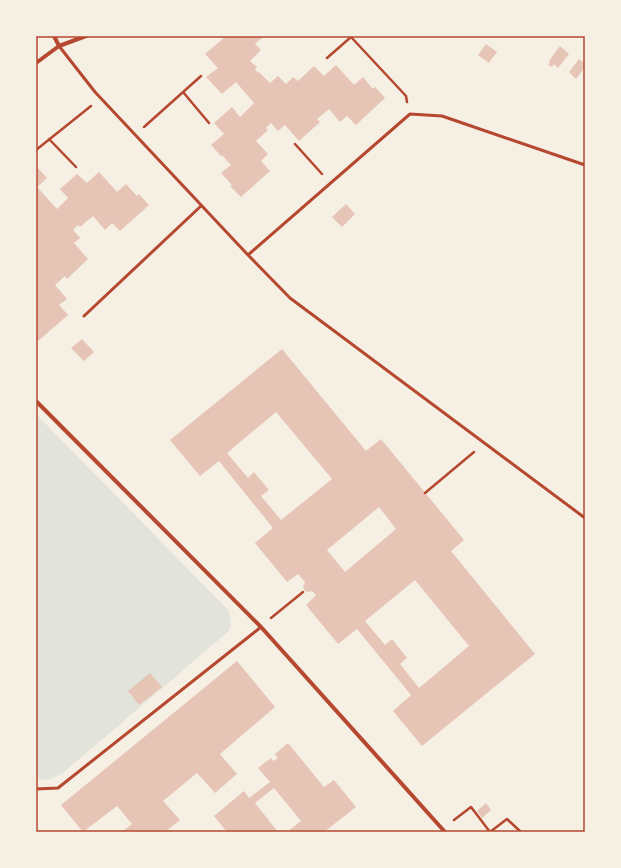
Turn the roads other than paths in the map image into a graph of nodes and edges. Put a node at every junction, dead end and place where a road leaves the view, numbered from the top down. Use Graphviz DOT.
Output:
graph roads {
  1 [pos="54,36"];
  2 [pos="86,36"];
  3 [pos="59,46"];
  4 [pos="36,63"];
  5 [pos="585,165"];
  6 [pos="201,206"];
  7 [pos="248,255"];
  8 [pos="84,316"];
  9 [pos="36,401"];
  10 [pos="585,518"];
  11 [pos="261,627"];
  12 [pos="36,789"];
  13 [pos="444,831"];
  1 -- 3 [label="street"];
  2 -- 3 [label="street"];
  3 -- 4 [label="street"];
  3 -- 6 [label="lane"];
  5 -- 7 [label="lane"];
  6 -- 7 [label="lane"];
  6 -- 8 [label="lane"];
  7 -- 10 [label="lane"];
  9 -- 11 [label="street"];
  11 -- 12 [label="lane"];
  11 -- 13 [label="street"];
}
